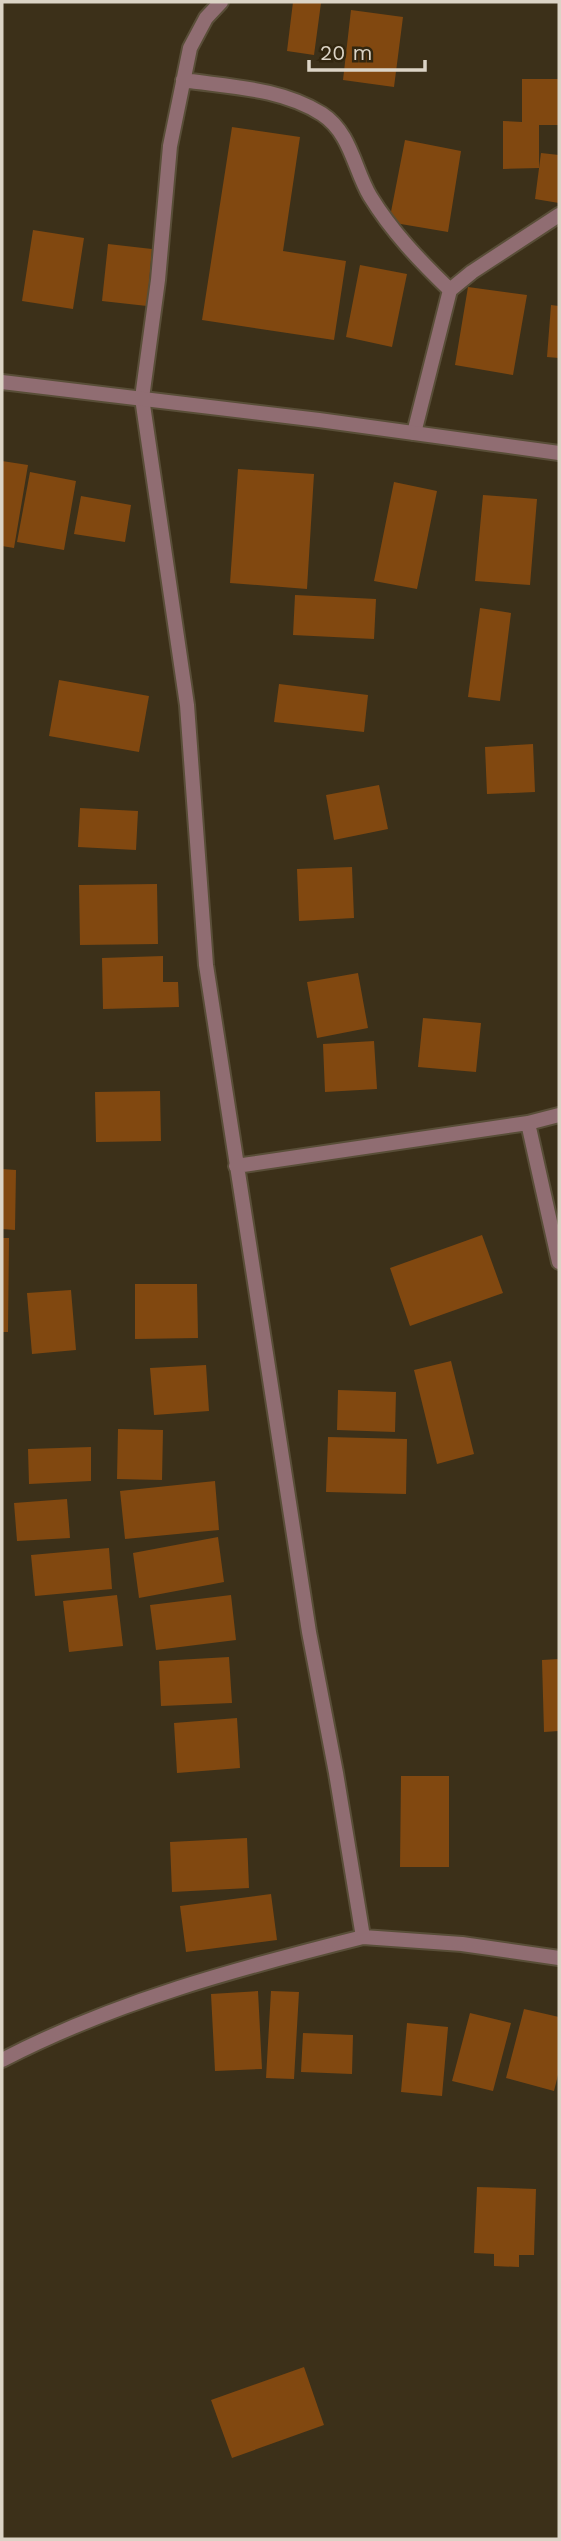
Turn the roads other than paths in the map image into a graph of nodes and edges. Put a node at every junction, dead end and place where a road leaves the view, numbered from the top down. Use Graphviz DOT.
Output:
graph roads {
  1 [pos="221,2"];
  2 [pos="183,80"];
  3 [pos="559,215"];
  4 [pos="450,290"];
  5 [pos="2,382"];
  6 [pos="142,398"];
  7 [pos="414,433"];
  8 [pos="559,453"];
  9 [pos="559,1115"];
  10 [pos="528,1123"];
  11 [pos="236,1166"];
  12 [pos="559,1262"];
  13 [pos="363,1937"];
  14 [pos="559,1958"];
  15 [pos="2,2060"];
  1 -- 2 [label="street"];
  2 -- 4 [label="street"];
  2 -- 6 [label="street"];
  3 -- 4 [label="street"];
  4 -- 7 [label="street"];
  5 -- 6 [label="street"];
  6 -- 7 [label="street"];
  6 -- 11 [label="street"];
  7 -- 8 [label="street"];
  9 -- 10 [label="street"];
  10 -- 11 [label="street"];
  10 -- 12 [label="street"];
  11 -- 13 [label="street"];
  13 -- 14 [label="street"];
  13 -- 15 [label="street"];
}
